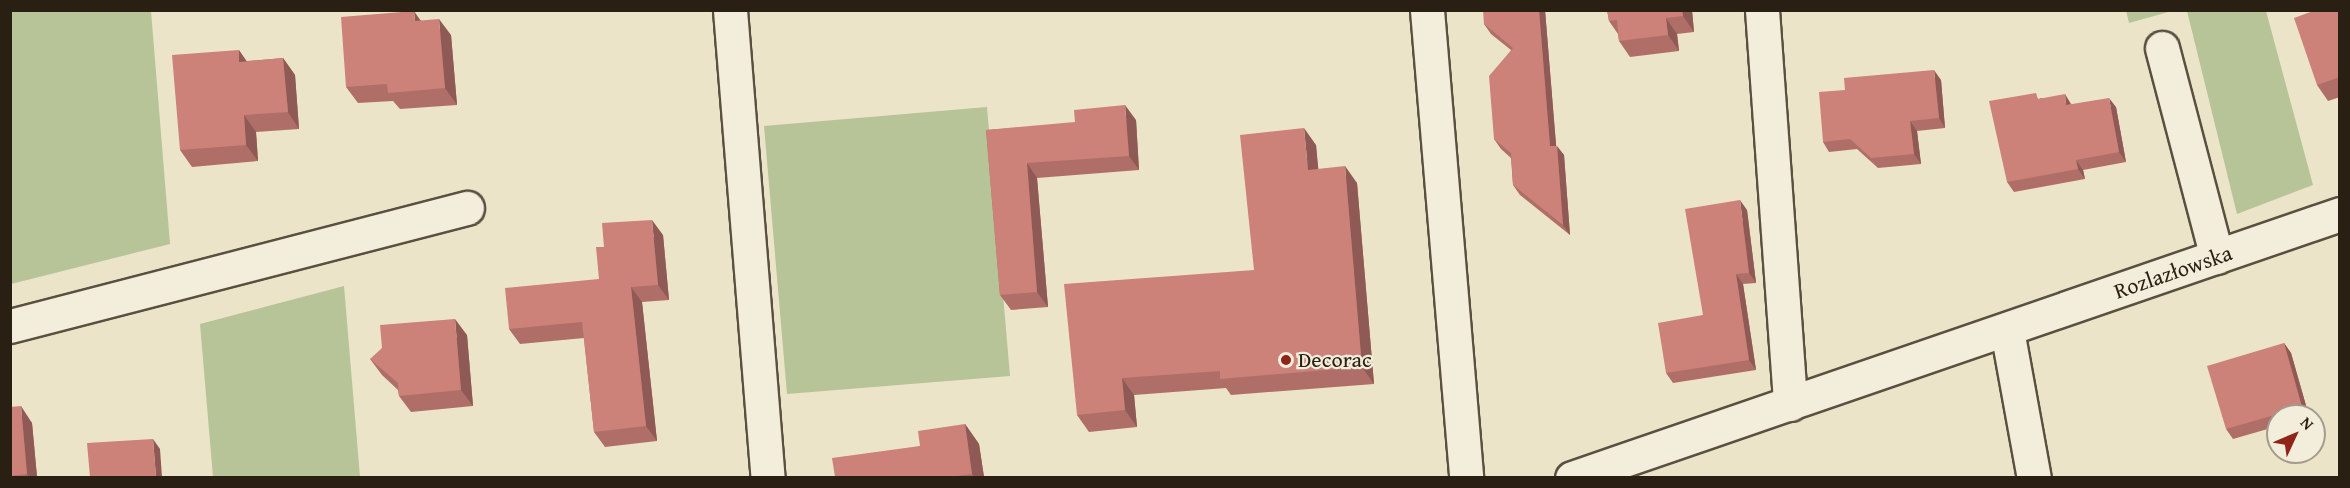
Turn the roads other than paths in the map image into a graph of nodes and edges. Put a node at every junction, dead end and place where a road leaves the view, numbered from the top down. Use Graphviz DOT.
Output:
graph roads {
  1 [pos="730,10"];
  2 [pos="1426,10"];
  3 [pos="1762,10"];
  4 [pos="2162,48"];
  5 [pos="467,208"];
  6 [pos="2340,214"];
  7 [pos="2217,257"];
  8 [pos="10,326"];
  9 [pos="2007,330"];
  10 [pos="1790,404"];
  11 [pos="768,477"];
  12 [pos="1466,477"];
  13 [pos="1572,477"];
  14 [pos="2034,477"];
  1 -- 11 [label="street"];
  2 -- 12 [label="street"];
  3 -- 10 [label="street"];
  4 -- 7 [label="street"];
  5 -- 8 [label="street"];
  6 -- 7 [label="street, Rozlazłowska"];
  7 -- 9 [label="street, Rozlazłowska"];
  9 -- 10 [label="street, Rozlazłowska"];
  9 -- 14 [label="street"];
  10 -- 13 [label="street, Rozlazłowska"];
}
